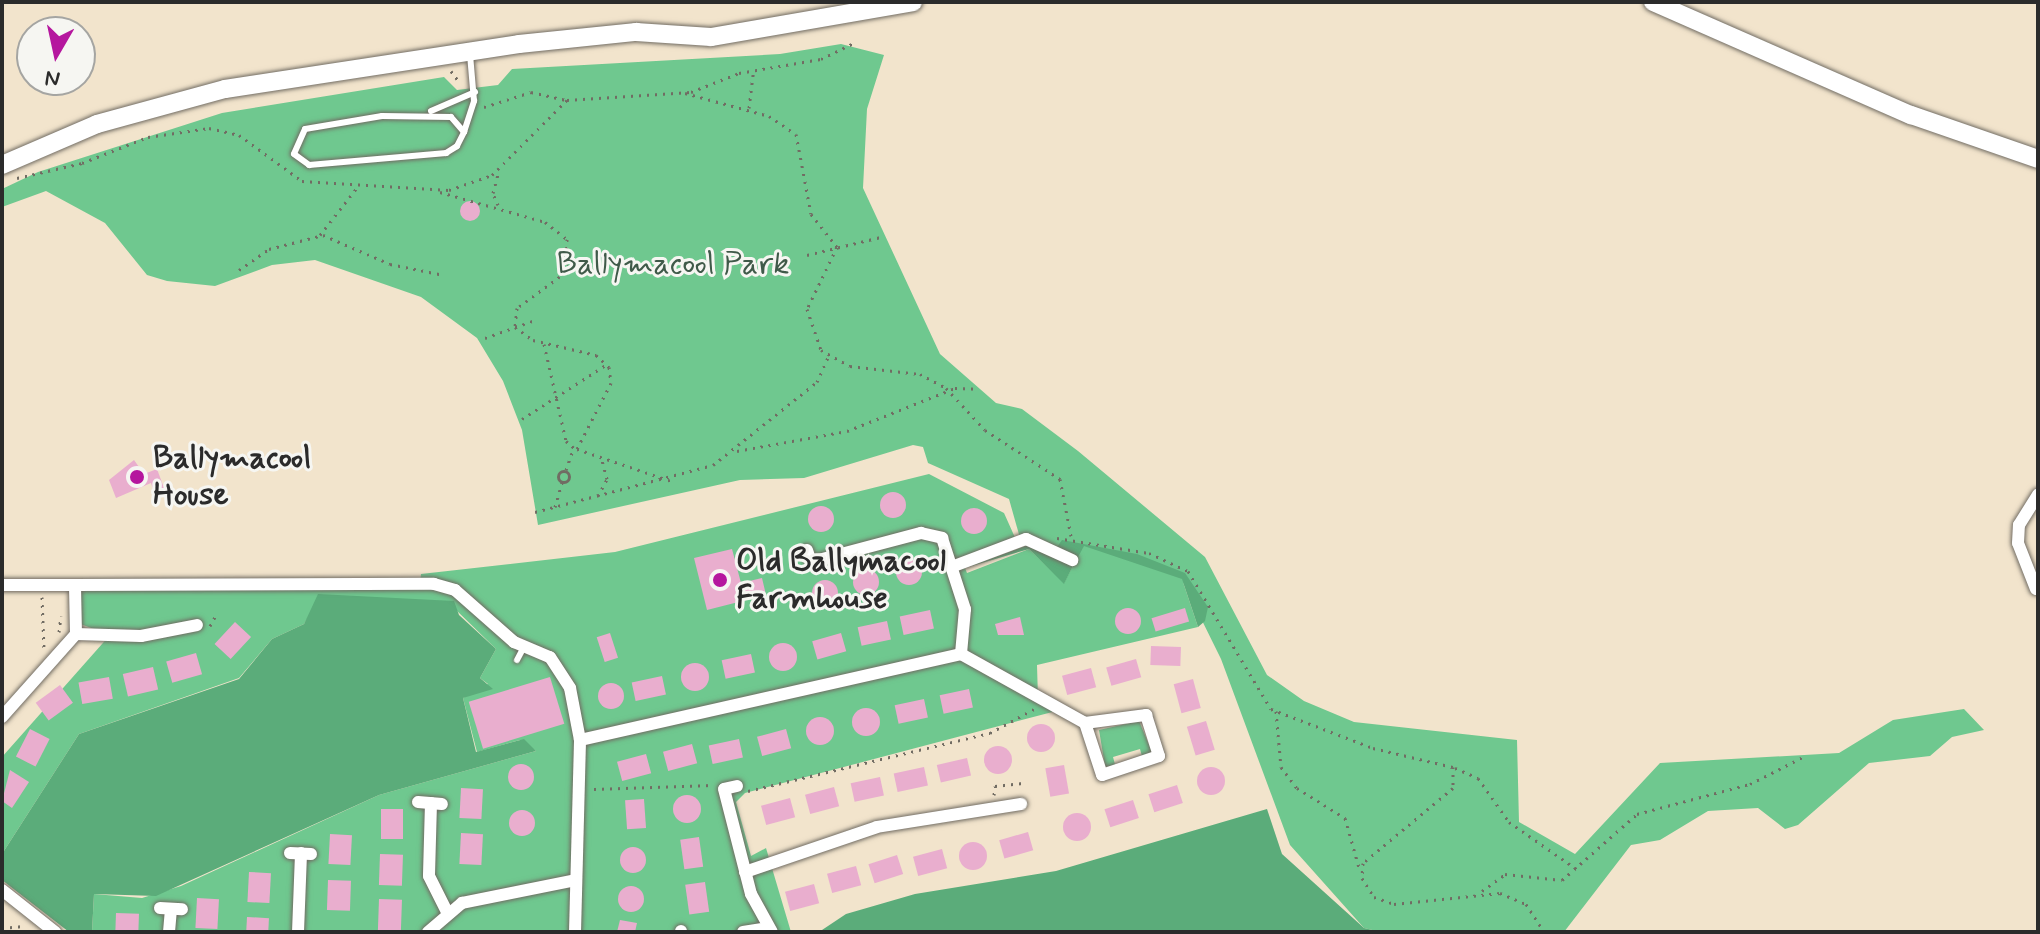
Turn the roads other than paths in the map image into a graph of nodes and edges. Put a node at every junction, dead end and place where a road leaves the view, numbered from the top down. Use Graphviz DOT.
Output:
graph roads {
  1 [pos="913,2"];
  2 [pos="1653,2"];
  3 [pos="469,50"];
  4 [pos="476,91"];
  5 [pos="428,112"];
  6 [pos="464,132"];
  7 [pos="2038,159"];
  8 [pos="7,170"];
  9 [pos="2038,494"];
  10 [pos="807,550"];
  11 [pos="1072,560"];
  12 [pos="954,566"];
  13 [pos="2,585"];
  14 [pos="2036,589"];
  15 [pos="75,591"];
  16 [pos="199,629"];
  17 [pos="76,634"];
  18 [pos="524,647"];
  19 [pos="961,654"];
  20 [pos="517,660"];
  21 [pos="2,717"];
  22 [pos="1085,723"];
  23 [pos="580,740"];
  24 [pos="737,786"];
  25 [pos="430,803"];
  26 [pos="1021,804"];
  27 [pos="301,853"];
  28 [pos="745,872"];
  29 [pos="576,880"];
  30 [pos="2,890"];
  31 [pos="171,909"];
  32 [pos="447,912"];
  33 [pos="770,930"];
  34 [pos="55,932"];
  35 [pos="169,932"];
  36 [pos="298,932"];
  37 [pos="428,932"];
  38 [pos="575,932"];
  39 [pos="743,932"];
  1 -- 3 [label="main road"];
  2 -- 7 [label="main road"];
  3 -- 4 [label="lane"];
  3 -- 8 [label="main road"];
  4 -- 5 [label="lane"];
  4 -- 6 [label="lane"];
  5 -- 6 [label="lane"];
  5 -- 6 [label="lane"];
  9 -- 14 [label="street"];
  10 -- 12 [label="street"];
  11 -- 12 [label="street"];
  12 -- 19 [label="street"];
  13 -- 15 [label="street"];
  15 -- 17 [label="street"];
  15 -- 18 [label="street"];
  16 -- 17 [label="street"];
  17 -- 21 [label="street"];
  18 -- 20 [label="lane"];
  18 -- 23 [label="street"];
  19 -- 22 [label="street"];
  19 -- 23 [label="street"];
  22 -- 22 [label="street"];
  23 -- 29 [label="street"];
  24 -- 28 [label="street"];
  25 -- 32 [label="street"];
  26 -- 28 [label="street"];
  27 -- 36 [label="street"];
  28 -- 33 [label="street"];
  29 -- 32 [label="street"];
  29 -- 38 [label="street"];
  30 -- 34 [label="street"];
  31 -- 35 [label="street"];
  32 -- 37 [label="street"];
  33 -- 39 [label="street"];
}
